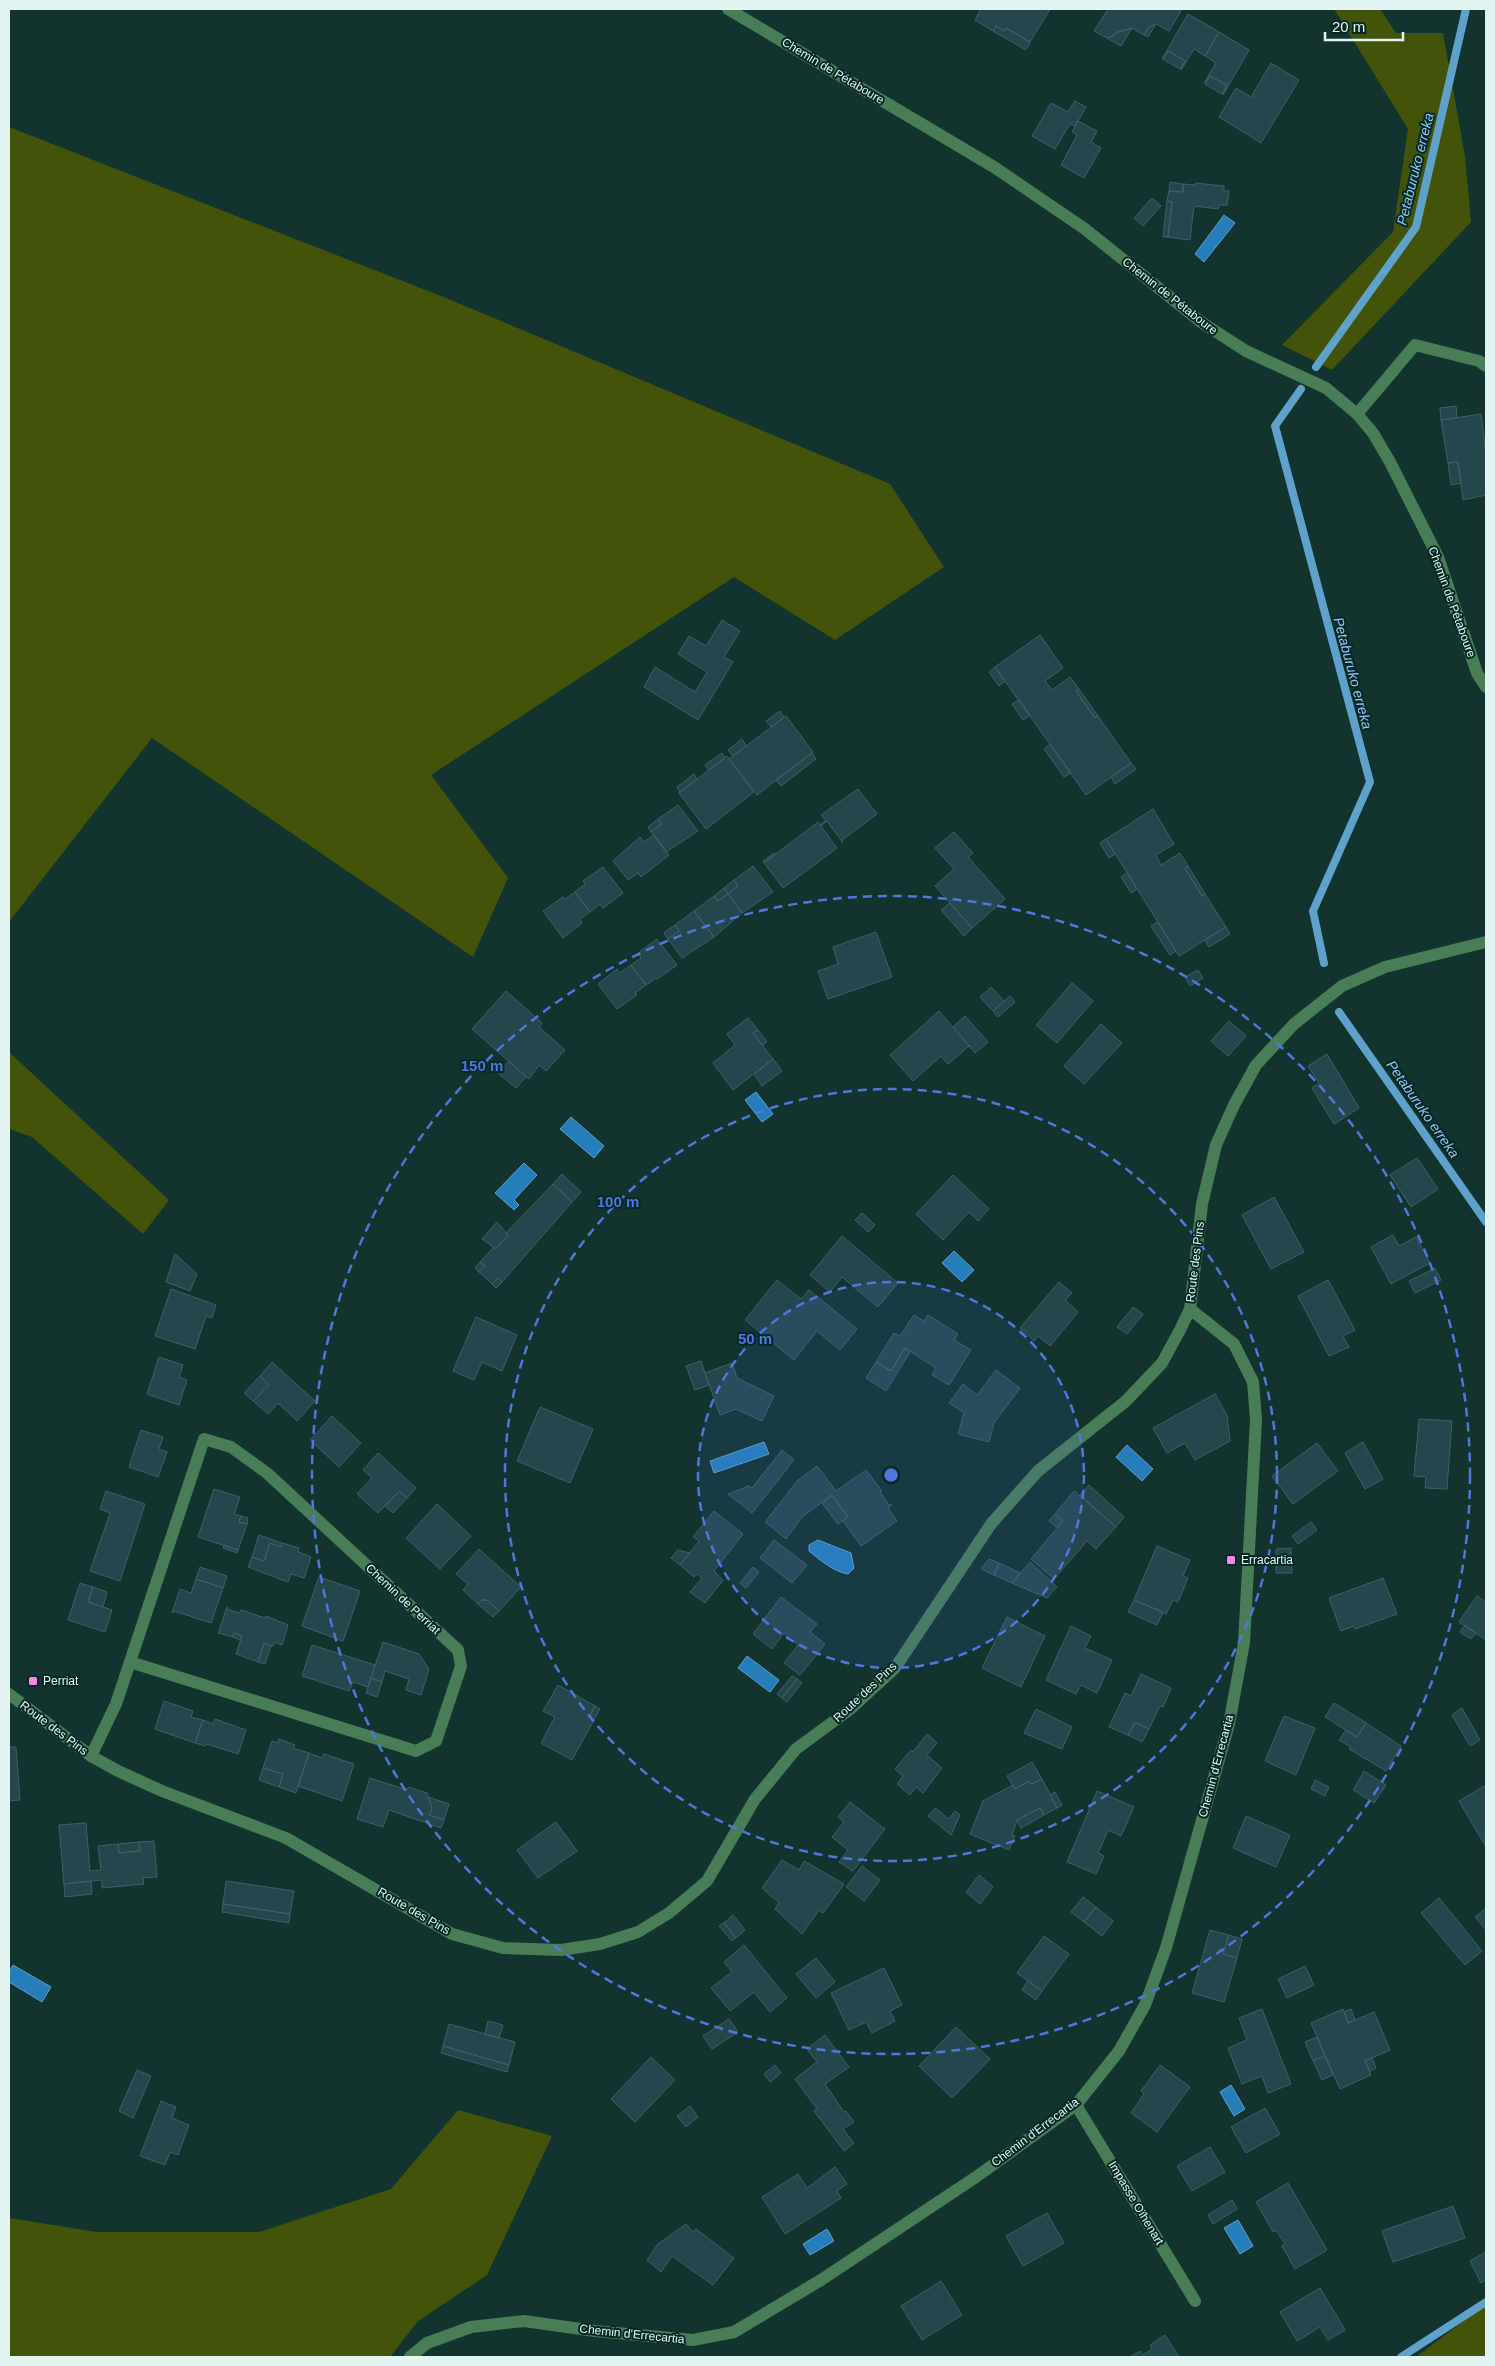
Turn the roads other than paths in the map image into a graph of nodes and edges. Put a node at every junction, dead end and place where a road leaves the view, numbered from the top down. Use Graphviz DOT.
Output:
graph roads {
  1 [pos="728,9"];
  2 [pos="1486,366"];
  3 [pos="1357,414"];
  4 [pos="1486,687"];
  5 [pos="1486,942"];
  6 [pos="1190,1309"];
  7 [pos="130,1662"];
  8 [pos="9,1694"];
  9 [pos="91,1756"];
  10 [pos="1076,2104"];
  11 [pos="1195,2301"];
  12 [pos="410,2357"];
  1 -- 3 [label="street, Chemin de Pétaboure"];
  2 -- 3 [label="street"];
  3 -- 4 [label="street, Chemin de Pétaboure"];
  5 -- 6 [label="street, Route des Pins"];
  6 -- 9 [label="street, Route des Pins"];
  6 -- 10 [label="street, Chemin d'Errecartia"];
  7 -- 7 [label="street, Chemin de Perriat"];
  7 -- 9 [label="street, Chemin de Perriat"];
  8 -- 9 [label="street, Route des Pins"];
  10 -- 11 [label="street, Impasse Oïhenart"];
  10 -- 12 [label="street, Chemin d'Errecartia"];
}
